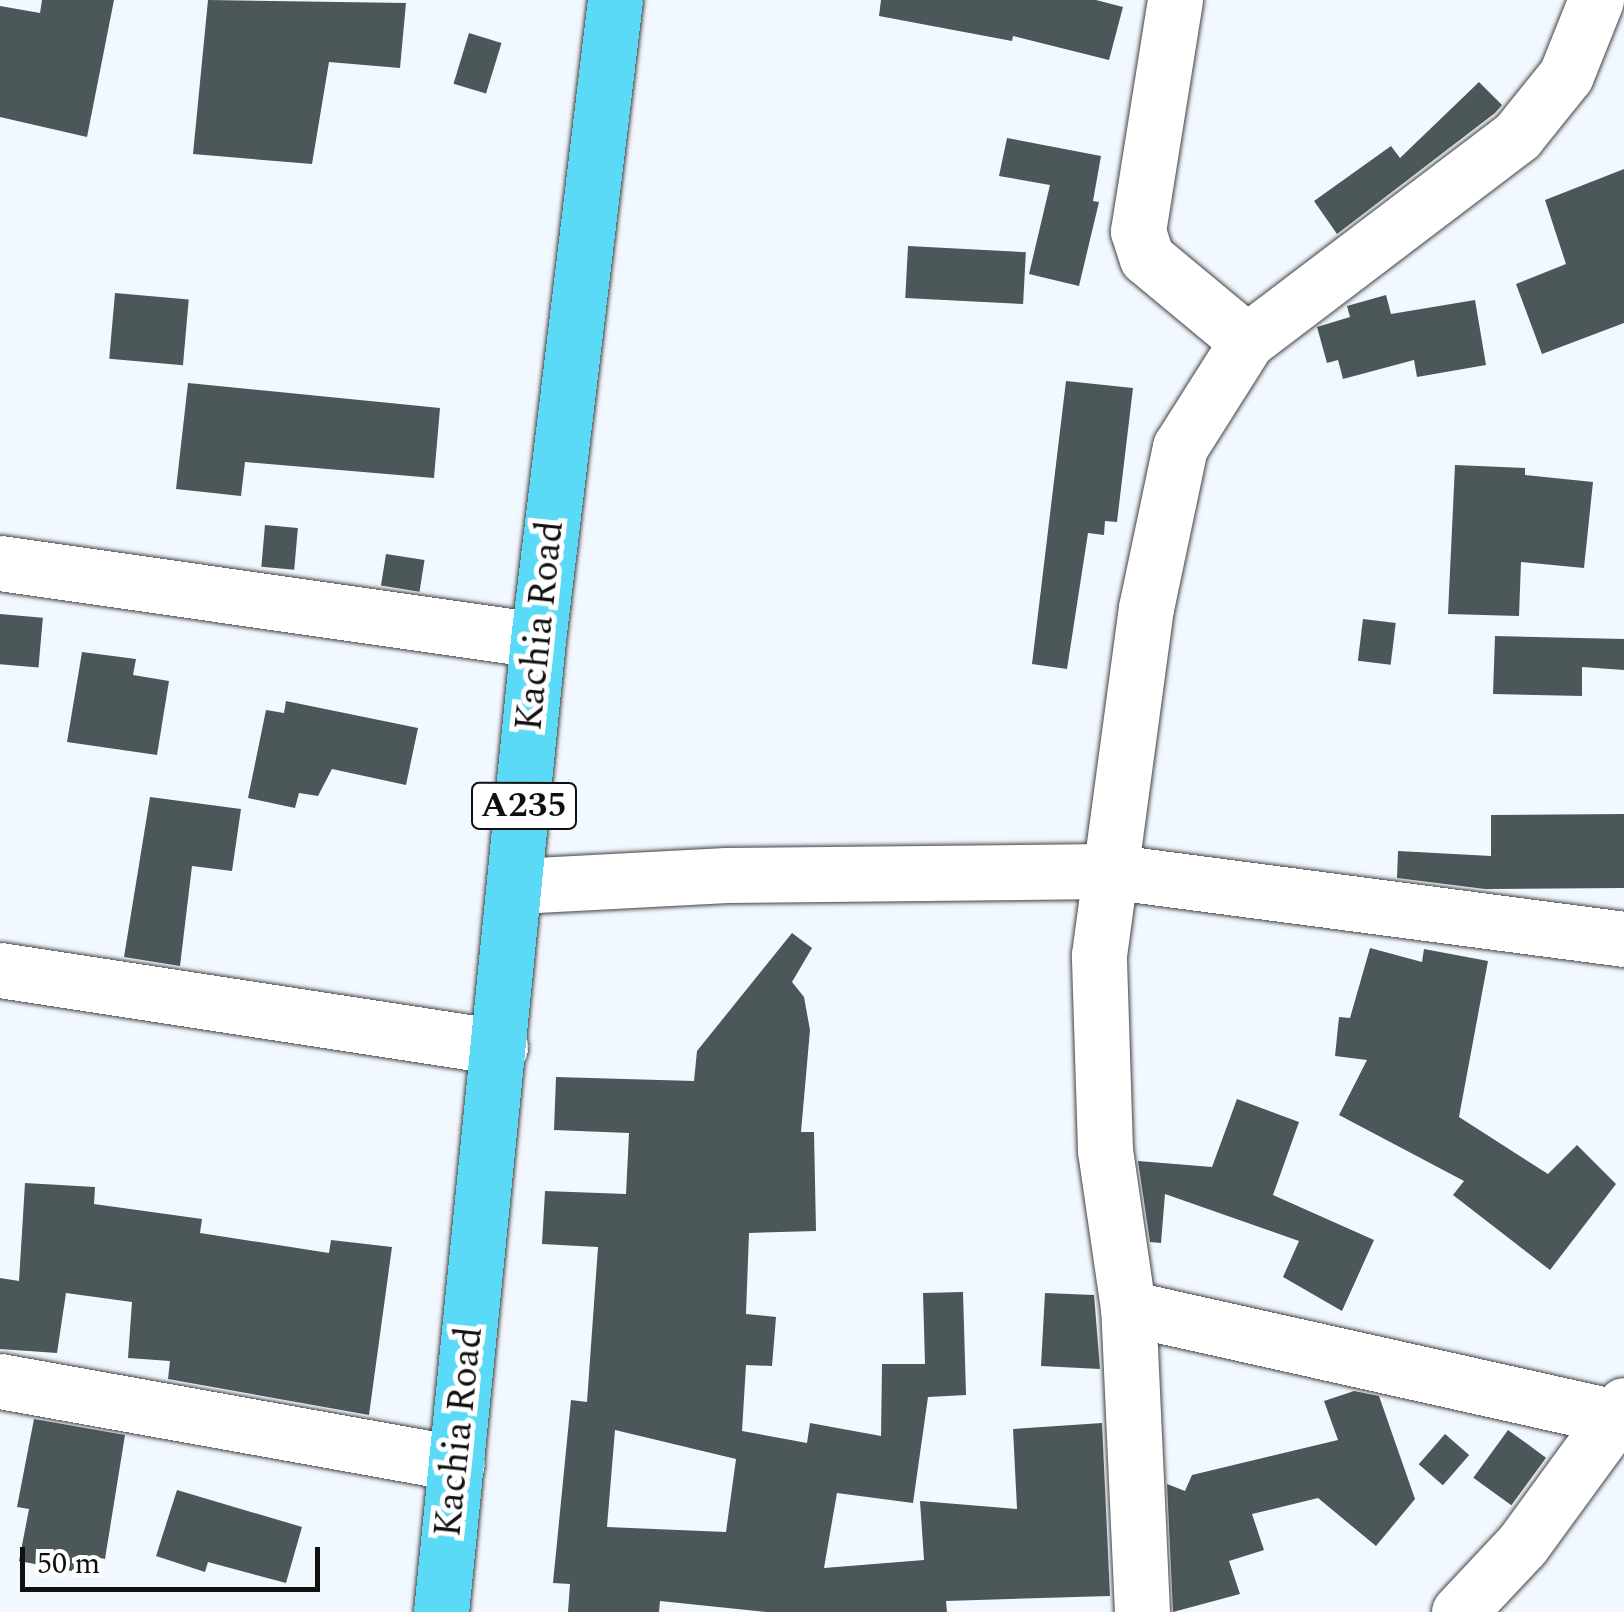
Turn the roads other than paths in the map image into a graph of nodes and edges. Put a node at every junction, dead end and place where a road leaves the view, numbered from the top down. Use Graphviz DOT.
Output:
graph roads {
  1 [pos="615,0"];
  2 [pos="1174,0"];
  3 [pos="1596,0"];
  4 [pos="1247,341"];
  5 [pos="0,562"];
  6 [pos="538,640"];
  7 [pos="1108,871"];
  8 [pos="517,886"];
  9 [pos="1624,939"];
  10 [pos="0,970"];
  11 [pos="500,1047"];
  12 [pos="1128,1308"];
  13 [pos="0,1381"];
  14 [pos="1621,1413"];
  15 [pos="457,1463"];
  16 [pos="1135,1611"];
  17 [pos="442,1612"];
  18 [pos="1459,1612"];
  1 -- 6 [label="highway, Kachia Road / A235"];
  2 -- 4 [label="street"];
  3 -- 4 [label="street"];
  4 -- 7 [label="street"];
  5 -- 6 [label="street"];
  6 -- 8 [label="highway, Kachia Road / A235"];
  7 -- 8 [label="street"];
  7 -- 9 [label="street"];
  7 -- 12 [label="street"];
  8 -- 11 [label="highway, Kachia Road / A235"];
  10 -- 11 [label="street"];
  11 -- 15 [label="highway, Kachia Road / A235"];
  12 -- 14 [label="street"];
  12 -- 16 [label="street"];
  13 -- 15 [label="street"];
  14 -- 18 [label="street"];
  15 -- 17 [label="highway, Kachia Road / A235"];
}
